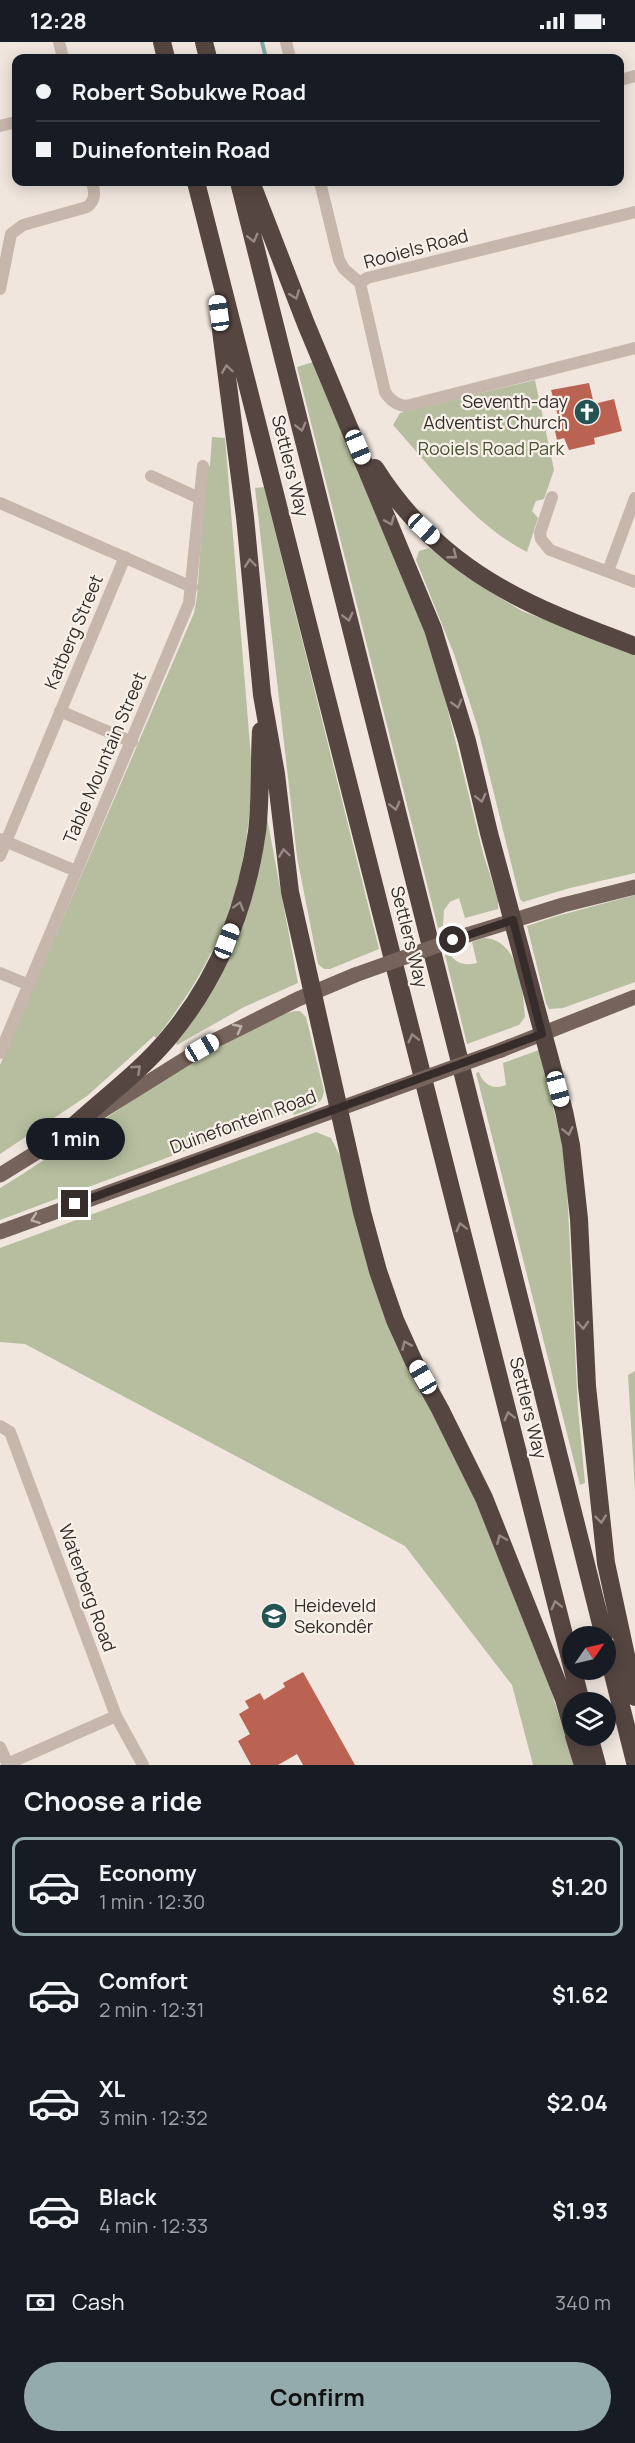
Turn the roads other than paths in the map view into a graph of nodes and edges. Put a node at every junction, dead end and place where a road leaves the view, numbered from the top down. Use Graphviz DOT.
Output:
graph roads {
  1 [pos="93,186"];
  2 [pos="197,186"];
  3 [pos="240,186"];
  4 [pos="253,186"];
  5 [pos="321,186"];
  6 [pos="635,212"];
  7 [pos="206,220"];
  8 [pos="360,283"];
  9 [pos="0,289"];
  10 [pos="635,348"];
  11 [pos="350,429"];
  12 [pos="203,466"];
  13 [pos="151,476"];
  14 [pos="552,497"];
  15 [pos="200,498"];
  16 [pos="635,498"];
  17 [pos="0,503"];
  18 [pos="125,557"];
  19 [pos="608,572"];
  20 [pos="635,582"];
  21 [pos="192,586"];
  22 [pos="635,646"];
  23 [pos="262,694"];
  24 [pos="60,711"];
  25 [pos="132,742"];
  26 [pos="3,840"];
  27 [pos="0,856"];
  28 [pos="76,871"];
  29 [pos="635,887"];
  30 [pos="513,920"];
  31 [pos="0,972"];
  32 [pos="29,986"];
  33 [pos="312,992"];
  34 [pos="635,998"];
  35 [pos="542,1034"];
  36 [pos="0,1053"];
  37 [pos="338,1109"];
  38 [pos="63,1136"];
  39 [pos="0,1175"];
  40 [pos="0,1232"];
  41 [pos="0,1426"];
  42 [pos="601,1626"];
  43 [pos="614,1680"];
  44 [pos="578,1692"];
  45 [pos="562,1694"];
  46 [pos="635,1697"];
  47 [pos="116,1716"];
  48 [pos="577,1746"];
  49 [pos="592,1746"];
  50 [pos="0,1747"];
  51 [pos="635,1762"];
  52 [pos="8,1764"];
  53 [pos="143,1765"];
  54 [pos="583,1765"];
  55 [pos="597,1765"];
  1 -- 9 [label="street"];
  2 -- 7 [label="highway, Settlers Way"];
  3 -- 42 [label="highway, Settlers Way, one-way"];
  4 -- 11 [label="highway, one-way"];
  5 -- 8 [label="street"];
  6 -- 8 [label="street, Rooiels Road"];
  23 -- 7 [label="highway, one-way"];
  44 -- 7 [label="highway, Settlers Way, one-way"];
  8 -- 10 [label="street, Rooiels Road"];
  11 -- 22 [label="highway, one-way"];
  11 -- 30 [label="highway, one-way"];
  12 -- 15 [label="street, Table Mountain Street"];
  13 -- 15 [label="street"];
  14 -- 19 [label="street"];
  15 -- 21 [label="street, Table Mountain Street"];
  16 -- 19 [label="street"];
  17 -- 18 [label="street"];
  18 -- 21 [label="street"];
  18 -- 24 [label="street, Katberg Street"];
  19 -- 20 [label="street"];
  21 -- 25 [label="street, Table Mountain Street"];
  33 -- 23 [label="highway, one-way"];
  38 -- 23 [label="highway, one-way"];
  24 -- 25 [label="street"];
  24 -- 26 [label="street, Katberg Street"];
  25 -- 28 [label="street, Table Mountain Street"];
  26 -- 27 [label="street, Katberg Street"];
  26 -- 28 [label="street"];
  28 -- 32 [label="street, Table Mountain Street"];
  29 -- 30 [label="main road"];
  30 -- 33 [label="main road, bridge"];
  30 -- 35 [label="highway"];
  31 -- 32 [label="street"];
  32 -- 36 [label="street, Table Mountain Street"];
  33 -- 37 [label="highway"];
  38 -- 33 [label="main road, one-way"];
  34 -- 35 [label="main road, Duinefontein Road"];
  35 -- 37 [label="main road, Duinefontein Road, bridge"];
  35 -- 46 [label="highway, one-way"];
  37 -- 40 [label="main road, Duinefontein Road, one-way"];
  45 -- 37 [label="highway, one-way"];
  38 -- 39 [label="main road"];
  41 -- 47 [label="street, Waterberg Road"];
  43 -- 51 [label="highway"];
  47 -- 52 [label="street"];
  47 -- 53 [label="street, Waterberg Road"];
  48 -- 54 [label="highway"];
  49 -- 55 [label="highway"];
  50 -- 52 [label="street"];
}
